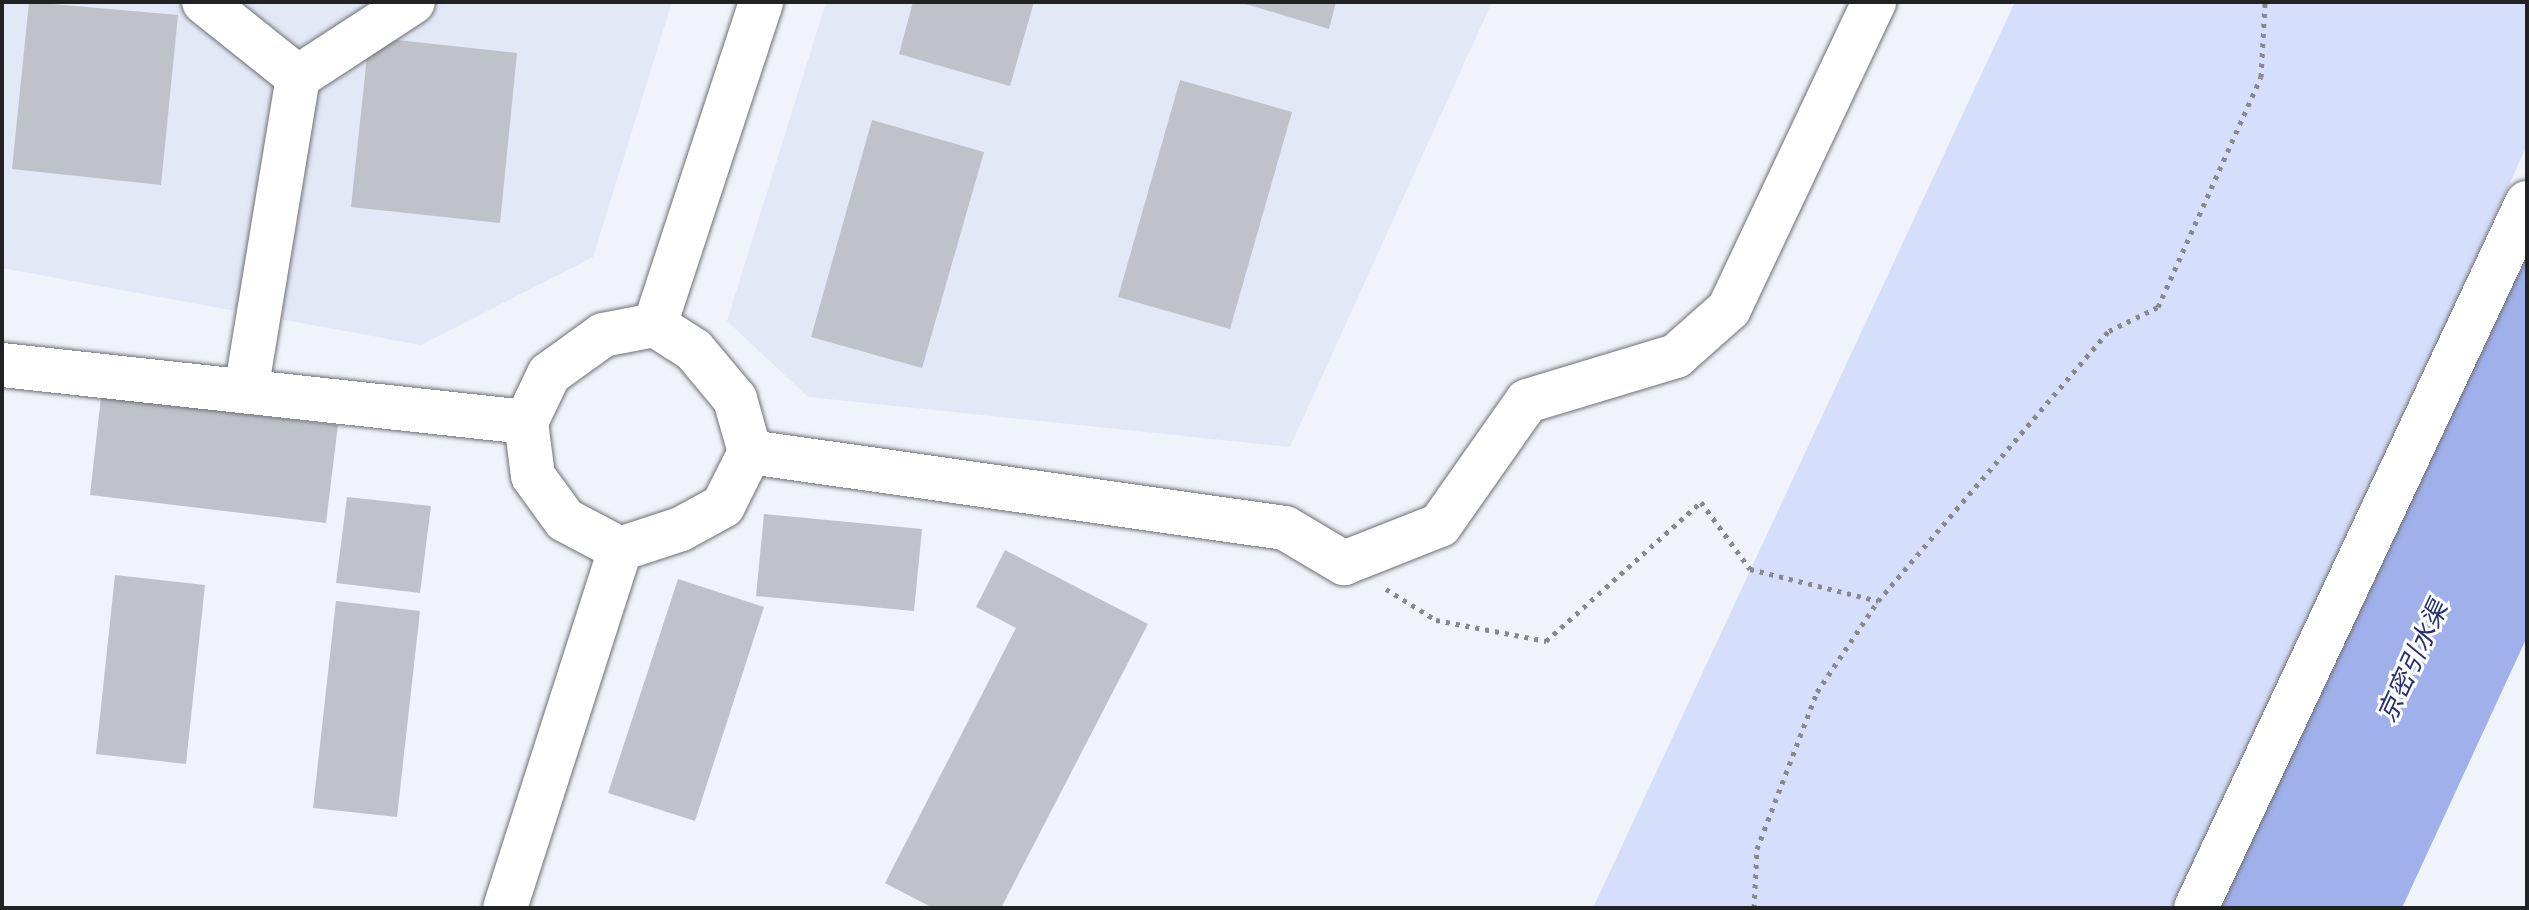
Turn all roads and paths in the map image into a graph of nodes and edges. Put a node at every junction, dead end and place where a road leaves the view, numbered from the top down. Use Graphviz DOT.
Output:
graph roads {
  1 [pos="204,2"];
  2 [pos="413,2"];
  3 [pos="761,2"];
  4 [pos="1874,2"];
  5 [pos="2265,2"];
  6 [pos="298,77"];
  7 [pos="2527,203"];
  8 [pos="655,325"];
  9 [pos="2,365"];
  10 [pos="246,391"];
  11 [pos="526,422"];
  12 [pos="750,452"];
  13 [pos="620,549"];
  14 [pos="1344,563"];
  15 [pos="1878,601"];
  16 [pos="505,908"];
  17 [pos="1754,908"];
  18 [pos="2196,908"];
  1 -- 6 [label="street"];
  2 -- 6 [label="street"];
  3 -- 8 [label="street"];
  4 -- 14 [label="street"];
  5 -- 15 [label="path"];
  6 -- 10 [label="street"];
  7 -- 18 [label="street"];
  8 -- 11 [label="street"];
  8 -- 12 [label="street"];
  9 -- 10 [label="street"];
  10 -- 11 [label="street"];
  11 -- 13 [label="street"];
  12 -- 13 [label="street"];
  12 -- 14 [label="street"];
  13 -- 16 [label="street"];
  14 -- 15 [label="path"];
  15 -- 17 [label="path"];
}
